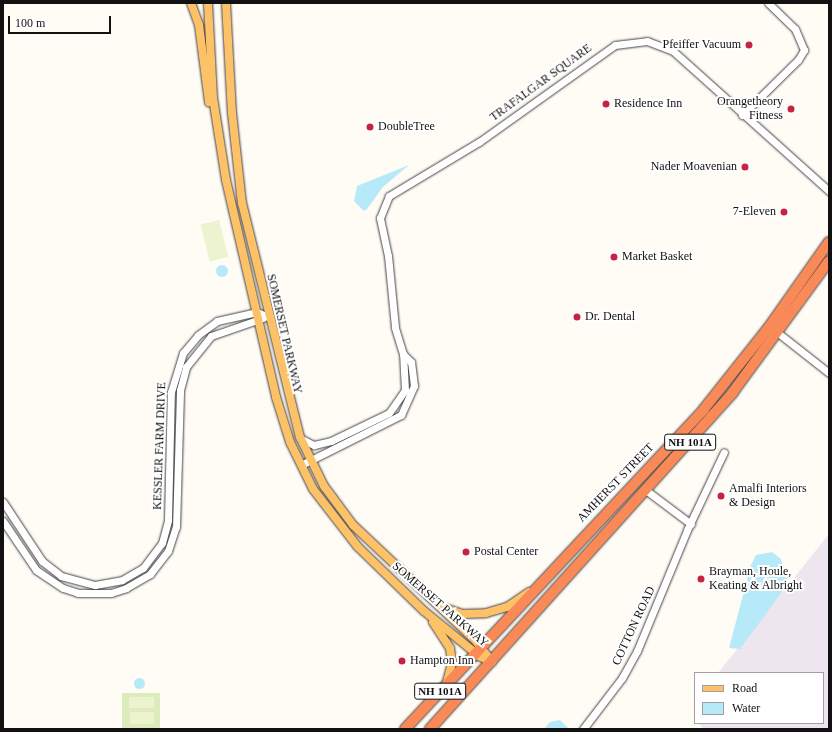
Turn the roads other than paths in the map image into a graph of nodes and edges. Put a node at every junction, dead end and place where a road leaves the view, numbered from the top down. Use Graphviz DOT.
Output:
graph roads {
  1 [pos="191,3"];
  2 [pos="208,3"];
  3 [pos="226,3"];
  4 [pos="768,3"];
  5 [pos="742,116"];
  6 [pos="217,130"];
  7 [pos="829,191"];
  8 [pos="829,242"];
  9 [pos="829,261"];
  10 [pos="257,316"];
  11 [pos="268,317"];
  12 [pos="778,333"];
  13 [pos="403,354"];
  14 [pos="829,373"];
  15 [pos="300,437"];
  16 [pos="724,452"];
  17 [pos="310,461"];
  18 [pos="301,465"];
  19 [pos="647,491"];
  20 [pos="3,502"];
  21 [pos="3,521"];
  22 [pos="691,524"];
  23 [pos="536,586"];
  24 [pos="431,601"];
  25 [pos="424,611"];
  26 [pos="478,649"];
  27 [pos="492,662"];
  28 [pos="446,684"];
  29 [pos="405,729"];
  30 [pos="430,729"];
  31 [pos="583,729"];
  1 -- 6 [label="main road"];
  2 -- 6 [label="main road, SOMERSET PARKWAY"];
  3 -- 11 [label="main road, SOMERSET PARKWAY"];
  4 -- 5 [label="street"];
  5 -- 7 [label="street, TRAFALGAR SQUARE"];
  5 -- 13 [label="street, TRAFALGAR SQUARE"];
  6 -- 10 [label="main road, SOMERSET PARKWAY"];
  8 -- 23 [label="highway, AMHERST STREET / NH 101A"];
  9 -- 12 [label="highway, NH 101A"];
  10 -- 11 [label="street"];
  10 -- 18 [label="main road, SOMERSET PARKWAY"];
  10 -- 20 [label="street, KESSLER FARM DRIVE"];
  10 -- 21 [label="street, KESSLER FARM DRIVE"];
  11 -- 15 [label="main road, SOMERSET PARKWAY"];
  12 -- 14 [label="street"];
  12 -- 19 [label="highway, NH 101A"];
  13 -- 15 [label="street, TRAFALGAR SQUARE"];
  13 -- 17 [label="street, TRAFALGAR SQUARE"];
  15 -- 17 [label="main road, SOMERSET PARKWAY"];
  16 -- 22 [label="street, COTTON ROAD"];
  17 -- 18 [label="street, TRAFALGAR SQUARE"];
  17 -- 24 [label="main road, SOMERSET PARKWAY"];
  18 -- 25 [label="main road, SOMERSET PARKWAY"];
  19 -- 22 [label="street"];
  19 -- 27 [label="highway, NH 101A"];
  22 -- 31 [label="street, COTTON ROAD"];
  23 -- 24 [label="main road"];
  23 -- 26 [label="highway, AMHERST STREET / NH 101A"];
  24 -- 26 [label="main road, SOMERSET PARKWAY"];
  25 -- 26 [label="main road, SOMERSET PARKWAY"];
  25 -- 28 [label="main road"];
  26 -- 27 [label="main road, SOMERSET PARKWAY"];
  26 -- 28 [label="highway, AMHERST STREET / NH 101A"];
  27 -- 30 [label="highway, NH 101A"];
  28 -- 29 [label="highway, AMHERST STREET / NH 101A"];
}
